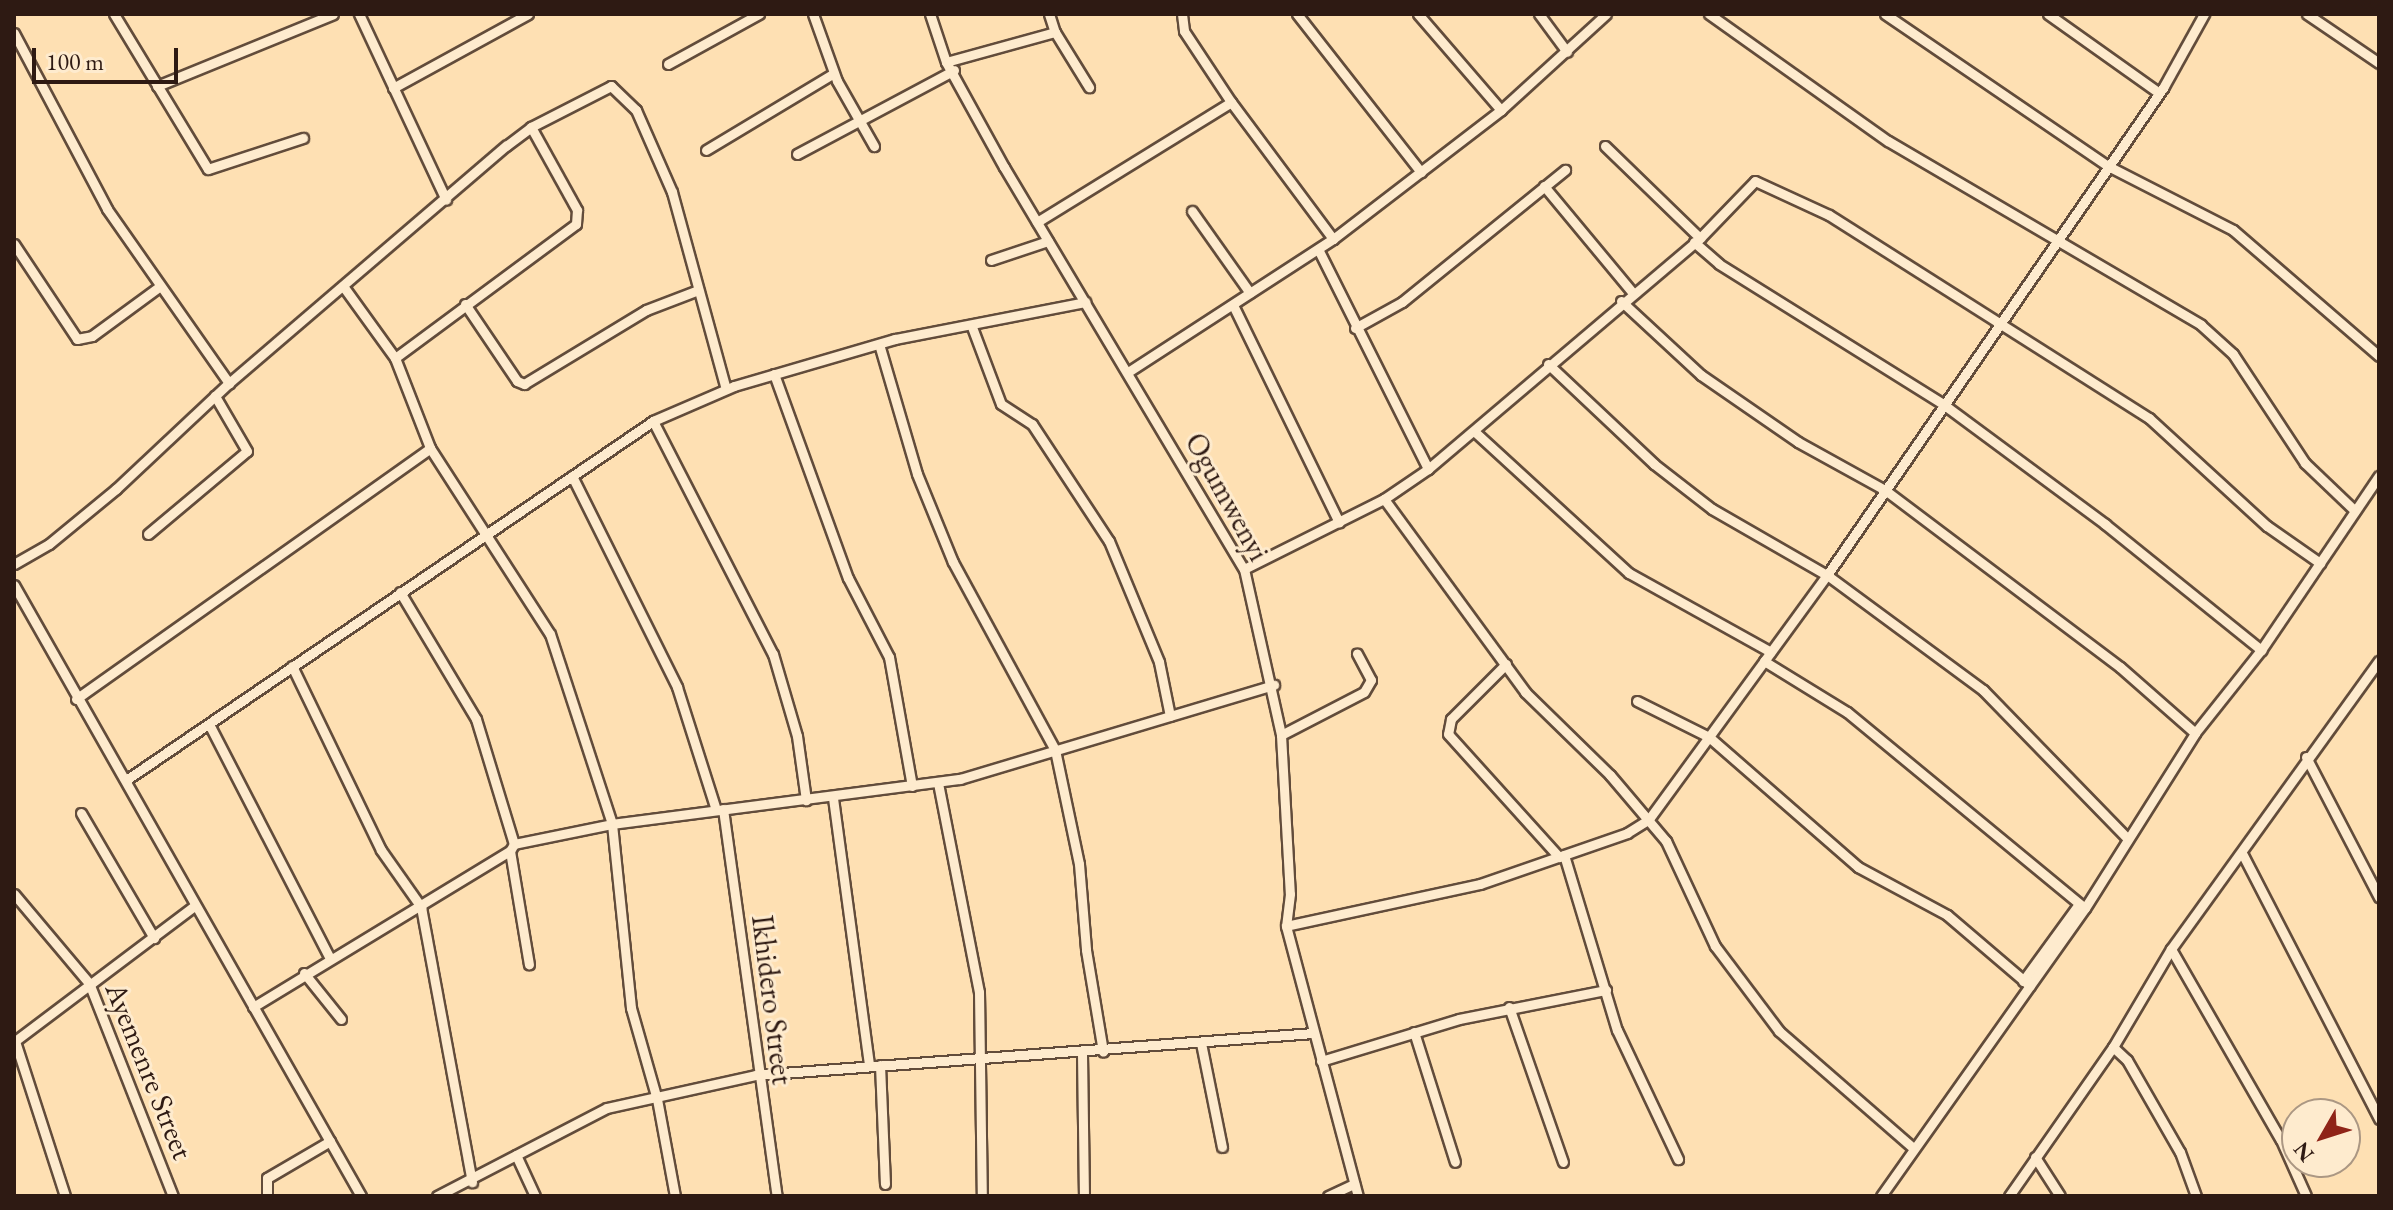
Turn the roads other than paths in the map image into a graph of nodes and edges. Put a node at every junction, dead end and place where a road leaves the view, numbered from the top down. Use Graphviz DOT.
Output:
graph roads {
  1 [pos="114,14"];
  2 [pos="333,14"];
  3 [pos="359,14"];
  4 [pos="528,14"];
  5 [pos="759,14"];
  6 [pos="813,14"];
  7 [pos="930,14"];
  8 [pos="1049,14"];
  9 [pos="1182,14"];
  10 [pos="1297,14"];
  11 [pos="1418,14"];
  12 [pos="1539,14"];
  13 [pos="1606,14"];
  14 [pos="1709,14"];
  15 [pos="1885,14"];
  16 [pos="2048,14"];
  17 [pos="2204,14"];
  18 [pos="2307,14"];
  19 [pos="1055,32"];
  20 [pos="14,33"];
  21 [pos="1567,52"];
  22 [pos="2379,63"];
  23 [pos="668,64"];
  24 [pos="950,66"];
  25 [pos="834,73"];
  26 [pos="157,86"];
  27 [pos="1089,87"];
  28 [pos="393,88"];
  29 [pos="2159,93"];
  30 [pos="1231,102"];
  31 [pos="1501,110"];
  32 [pos="857,121"];
  33 [pos="531,127"];
  34 [pos="303,138"];
  35 [pos="874,146"];
  36 [pos="1605,146"];
  37 [pos="706,150"];
  38 [pos="797,154"];
  39 [pos="2108,166"];
  40 [pos="1565,170"];
  41 [pos="1421,172"];
  42 [pos="1544,186"];
  43 [pos="446,200"];
  44 [pos="1192,211"];
  45 [pos="1037,222"];
  46 [pos="1333,239"];
  47 [pos="1697,240"];
  48 [pos="2057,240"];
  49 [pos="1048,241"];
  50 [pos="14,244"];
  51 [pos="1318,249"];
  52 [pos="991,260"];
  53 [pos="160,286"];
  54 [pos="343,286"];
  55 [pos="698,290"];
  56 [pos="1632,292"];
  57 [pos="1250,293"];
  58 [pos="1621,301"];
  59 [pos="1085,302"];
  60 [pos="465,304"];
  61 [pos="1233,305"];
  62 [pos="2000,322"];
  63 [pos="972,327"];
  64 [pos="1355,328"];
  65 [pos="879,344"];
  66 [pos="2379,356"];
  67 [pos="395,358"];
  68 [pos="1548,364"];
  69 [pos="1128,372"];
  70 [pos="774,374"];
  71 [pos="229,383"];
  72 [pos="726,389"];
  73 [pos="215,396"];
  74 [pos="1943,404"];
  75 [pos="653,421"];
  76 [pos="1475,432"];
  77 [pos="430,448"];
  78 [pos="1428,469"];
  79 [pos="572,476"];
  80 [pos="2379,476"];
  81 [pos="1885,490"];
  82 [pos="1384,499"];
  83 [pos="2355,511"];
  84 [pos="1339,522"];
  85 [pos="148,534"];
  86 [pos="486,539"];
  87 [pos="2320,563"];
  88 [pos="14,564"];
  89 [pos="1244,569"];
  90 [pos="1827,575"];
  91 [pos="14,585"];
  92 [pos="400,592"];
  93 [pos="2261,650"];
  94 [pos="1771,652"];
  95 [pos="1357,654"];
  96 [pos="1764,661"];
  97 [pos="1506,664"];
  98 [pos="292,666"];
  99 [pos="2378,667"];
  100 [pos="1274,685"];
  101 [pos="76,699"];
  102 [pos="1637,701"];
  103 [pos="1170,716"];
  104 [pos="210,726"];
  105 [pos="2195,733"];
  106 [pos="1281,735"];
  107 [pos="1709,737"];
  108 [pos="1055,750"];
  109 [pos="2306,757"];
  110 [pos="126,780"];
  111 [pos="938,783"];
  112 [pos="912,786"];
  113 [pos="833,798"];
  114 [pos="806,800"];
  115 [pos="720,810"];
  116 [pos="81,813"];
  117 [pos="1649,819"];
  118 [pos="612,824"];
  119 [pos="2126,837"];
  120 [pos="512,848"];
  121 [pos="2243,855"];
  122 [pos="1562,856"];
  123 [pos="14,894"];
  124 [pos="2379,897"];
  125 [pos="2082,906"];
  126 [pos="193,907"];
  127 [pos="421,907"];
  128 [pos="1286,926"];
  129 [pos="154,938"];
  130 [pos="2171,949"];
  131 [pos="330,958"];
  132 [pos="529,964"];
  133 [pos="304,973"];
  134 [pos="89,983"];
  135 [pos="2027,984"];
  136 [pos="1606,990"];
  137 [pos="253,1007"];
  138 [pos="1509,1007"];
  139 [pos="341,1019"];
  140 [pos="1414,1032"];
  141 [pos="1313,1033"];
  142 [pos="1201,1043"];
  143 [pos="2113,1047"];
  144 [pos="1103,1052"];
  145 [pos="1082,1054"];
  146 [pos="982,1061"];
  147 [pos="1321,1061"];
  148 [pos="869,1065"];
  149 [pos="880,1065"];
  150 [pos="756,1075"];
  151 [pos="657,1099"];
  152 [pos="2379,1119"];
  153 [pos="330,1141"];
  154 [pos="1222,1147"];
  155 [pos="1913,1148"];
  156 [pos="516,1155"];
  157 [pos="2035,1157"];
  158 [pos="1678,1159"];
  159 [pos="1455,1162"];
  160 [pos="1563,1162"];
  161 [pos="472,1182"];
  162 [pos="885,1184"];
  163 [pos="1354,1184"];
  164 [pos="65,1196"];
  165 [pos="173,1196"];
  166 [pos="267,1196"];
  167 [pos="361,1196"];
  168 [pos="437,1196"];
  169 [pos="535,1196"];
  170 [pos="675,1196"];
  171 [pos="777,1196"];
  172 [pos="982,1196"];
  173 [pos="1084,1196"];
  174 [pos="1328,1196"];
  175 [pos="1358,1196"];
  176 [pos="1881,1196"];
  177 [pos="2009,1196"];
  178 [pos="2060,1196"];
  179 [pos="2196,1196"];
  180 [pos="2306,1196"];
  1 -- 26 [label="street"];
  2 -- 26 [label="street"];
  3 -- 28 [label="street"];
  4 -- 28 [label="street"];
  5 -- 23 [label="street"];
  6 -- 25 [label="street"];
  7 -- 24 [label="street, Ogumwenyi"];
  8 -- 19 [label="street"];
  9 -- 30 [label="street"];
  10 -- 41 [label="street"];
  11 -- 31 [label="street"];
  12 -- 21 [label="street"];
  13 -- 21 [label="street"];
  14 -- 48 [label="street"];
  15 -- 39 [label="street"];
  16 -- 29 [label="street"];
  17 -- 29 [label="street"];
  18 -- 22 [label="street"];
  19 -- 24 [label="street"];
  19 -- 27 [label="street"];
  20 -- 53 [label="street"];
  21 -- 31 [label="street"];
  24 -- 32 [label="street"];
  24 -- 45 [label="street, Ogumwenyi"];
  25 -- 32 [label="street"];
  25 -- 37 [label="street"];
  26 -- 34 [label="street"];
  28 -- 43 [label="street"];
  29 -- 39 [label="street"];
  30 -- 45 [label="street"];
  30 -- 46 [label="street"];
  31 -- 41 [label="street"];
  32 -- 35 [label="street"];
  32 -- 38 [label="street"];
  33 -- 43 [label="street"];
  33 -- 55 [label="street"];
  33 -- 60 [label="street"];
  36 -- 47 [label="street"];
  39 -- 48 [label="street"];
  39 -- 66 [label="street"];
  40 -- 42 [label="street"];
  41 -- 46 [label="street"];
  42 -- 56 [label="street"];
  42 -- 64 [label="street"];
  43 -- 54 [label="street"];
  44 -- 57 [label="street"];
  45 -- 49 [label="street, Ogumwenyi"];
  46 -- 51 [label="street"];
  47 -- 56 [label="street"];
  47 -- 62 [label="street"];
  47 -- 74 [label="street"];
  48 -- 62 [label="street"];
  48 -- 83 [label="street"];
  49 -- 52 [label="street"];
  49 -- 59 [label="street, Ogumwenyi"];
  50 -- 53 [label="street"];
  51 -- 57 [label="street"];
  51 -- 64 [label="street"];
  53 -- 71 [label="street"];
  54 -- 67 [label="street"];
  54 -- 71 [label="street"];
  55 -- 60 [label="street"];
  55 -- 72 [label="street"];
  56 -- 58 [label="street"];
  57 -- 61 [label="street"];
  58 -- 68 [label="street"];
  58 -- 81 [label="street"];
  59 -- 63 [label="street"];
  59 -- 69 [label="street, Ogumwenyi"];
  60 -- 67 [label="street"];
  61 -- 69 [label="street"];
  61 -- 84 [label="street"];
  62 -- 74 [label="street"];
  62 -- 87 [label="street"];
  63 -- 65 [label="street"];
  63 -- 103 [label="street"];
  64 -- 78 [label="street"];
  65 -- 70 [label="street"];
  65 -- 108 [label="street"];
  67 -- 77 [label="street"];
  68 -- 76 [label="street"];
  68 -- 90 [label="street"];
  69 -- 89 [label="street, Ogumwenyi"];
  70 -- 72 [label="street"];
  70 -- 112 [label="street"];
  71 -- 73 [label="street"];
  72 -- 75 [label="street"];
  73 -- 85 [label="street"];
  73 -- 88 [label="street"];
  74 -- 81 [label="street"];
  74 -- 93 [label="street"];
  75 -- 79 [label="street"];
  75 -- 114 [label="street"];
  76 -- 78 [label="street"];
  76 -- 94 [label="street"];
  77 -- 86 [label="street"];
  77 -- 101 [label="street"];
  78 -- 82 [label="street"];
  79 -- 86 [label="street"];
  79 -- 115 [label="street, Ikhidero Street"];
  80 -- 83 [label="street"];
  81 -- 90 [label="street"];
  81 -- 105 [label="street"];
  82 -- 84 [label="street"];
  82 -- 97 [label="street"];
  83 -- 87 [label="street"];
  84 -- 89 [label="street"];
  86 -- 92 [label="street"];
  86 -- 118 [label="street"];
  87 -- 93 [label="street"];
  89 -- 100 [label="street, Ogumwenyi"];
  90 -- 94 [label="street"];
  90 -- 119 [label="street"];
  91 -- 101 [label="street"];
  92 -- 98 [label="street"];
  92 -- 120 [label="street"];
  93 -- 105 [label="street"];
  94 -- 96 [label="street"];
  95 -- 106 [label="street"];
  96 -- 107 [label="street"];
  96 -- 125 [label="street"];
  97 -- 117 [label="street"];
  97 -- 122 [label="street"];
  98 -- 104 [label="street"];
  98 -- 127 [label="street"];
  99 -- 109 [label="street"];
  100 -- 103 [label="street"];
  100 -- 106 [label="street, Ogumwenyi"];
  101 -- 110 [label="street"];
  102 -- 107 [label="street"];
  103 -- 108 [label="street"];
  104 -- 110 [label="street"];
  104 -- 131 [label="street"];
  105 -- 119 [label="street"];
  106 -- 128 [label="street, Ogumwenyi"];
  107 -- 117 [label="street"];
  107 -- 135 [label="street"];
  108 -- 111 [label="street"];
  108 -- 144 [label="street"];
  109 -- 121 [label="street"];
  109 -- 124 [label="street"];
  110 -- 126 [label="street"];
  111 -- 112 [label="street"];
  111 -- 146 [label="street"];
  112 -- 113 [label="street"];
  113 -- 114 [label="street"];
  113 -- 148 [label="street"];
  114 -- 115 [label="street"];
  115 -- 118 [label="street"];
  115 -- 150 [label="street, Ikhidero Street"];
  116 -- 129 [label="street"];
  117 -- 122 [label="street"];
  117 -- 155 [label="street"];
  118 -- 120 [label="street"];
  118 -- 151 [label="street"];
  119 -- 125 [label="street"];
  120 -- 127 [label="street"];
  120 -- 132 [label="street"];
  121 -- 130 [label="street"];
  121 -- 152 [label="street"];
  122 -- 128 [label="street"];
  122 -- 136 [label="street"];
  123 -- 134 [label="street, Ayemenre Street"];
  125 -- 135 [label="street"];
  126 -- 129 [label="street"];
  126 -- 137 [label="street"];
  127 -- 131 [label="street"];
  127 -- 161 [label="street"];
  128 -- 141 [label="street, Ogumwenyi"];
  129 -- 134 [label="street"];
  130 -- 143 [label="street"];
  130 -- 180 [label="street"];
  131 -- 133 [label="street"];
  133 -- 137 [label="street"];
  133 -- 139 [label="street"];
  134 -- 164 [label="street"];
  134 -- 165 [label="street, Ayemenre Street"];
  135 -- 155 [label="street"];
  136 -- 138 [label="street"];
  136 -- 158 [label="street"];
  137 -- 153 [label="street"];
  138 -- 140 [label="street"];
  138 -- 160 [label="street"];
  140 -- 147 [label="street"];
  140 -- 159 [label="street"];
  141 -- 142 [label="street"];
  141 -- 147 [label="street, Ogumwenyi"];
  142 -- 144 [label="street"];
  142 -- 154 [label="street"];
  143 -- 157 [label="street"];
  143 -- 179 [label="street"];
  144 -- 145 [label="street"];
  145 -- 146 [label="street"];
  145 -- 173 [label="street"];
  146 -- 149 [label="street"];
  146 -- 172 [label="street"];
  147 -- 163 [label="street, Ogumwenyi"];
  148 -- 149 [label="street"];
  148 -- 150 [label="street"];
  149 -- 162 [label="street"];
  150 -- 151 [label="street"];
  150 -- 171 [label="street, Ikhidero Street"];
  151 -- 156 [label="street"];
  151 -- 170 [label="street"];
  153 -- 166 [label="street"];
  153 -- 167 [label="street"];
  155 -- 176 [label="street"];
  156 -- 161 [label="street"];
  156 -- 169 [label="street"];
  157 -- 177 [label="street"];
  157 -- 178 [label="street"];
  161 -- 168 [label="street"];
  163 -- 174 [label="street"];
  163 -- 175 [label="street, Ogumwenyi"];
}
